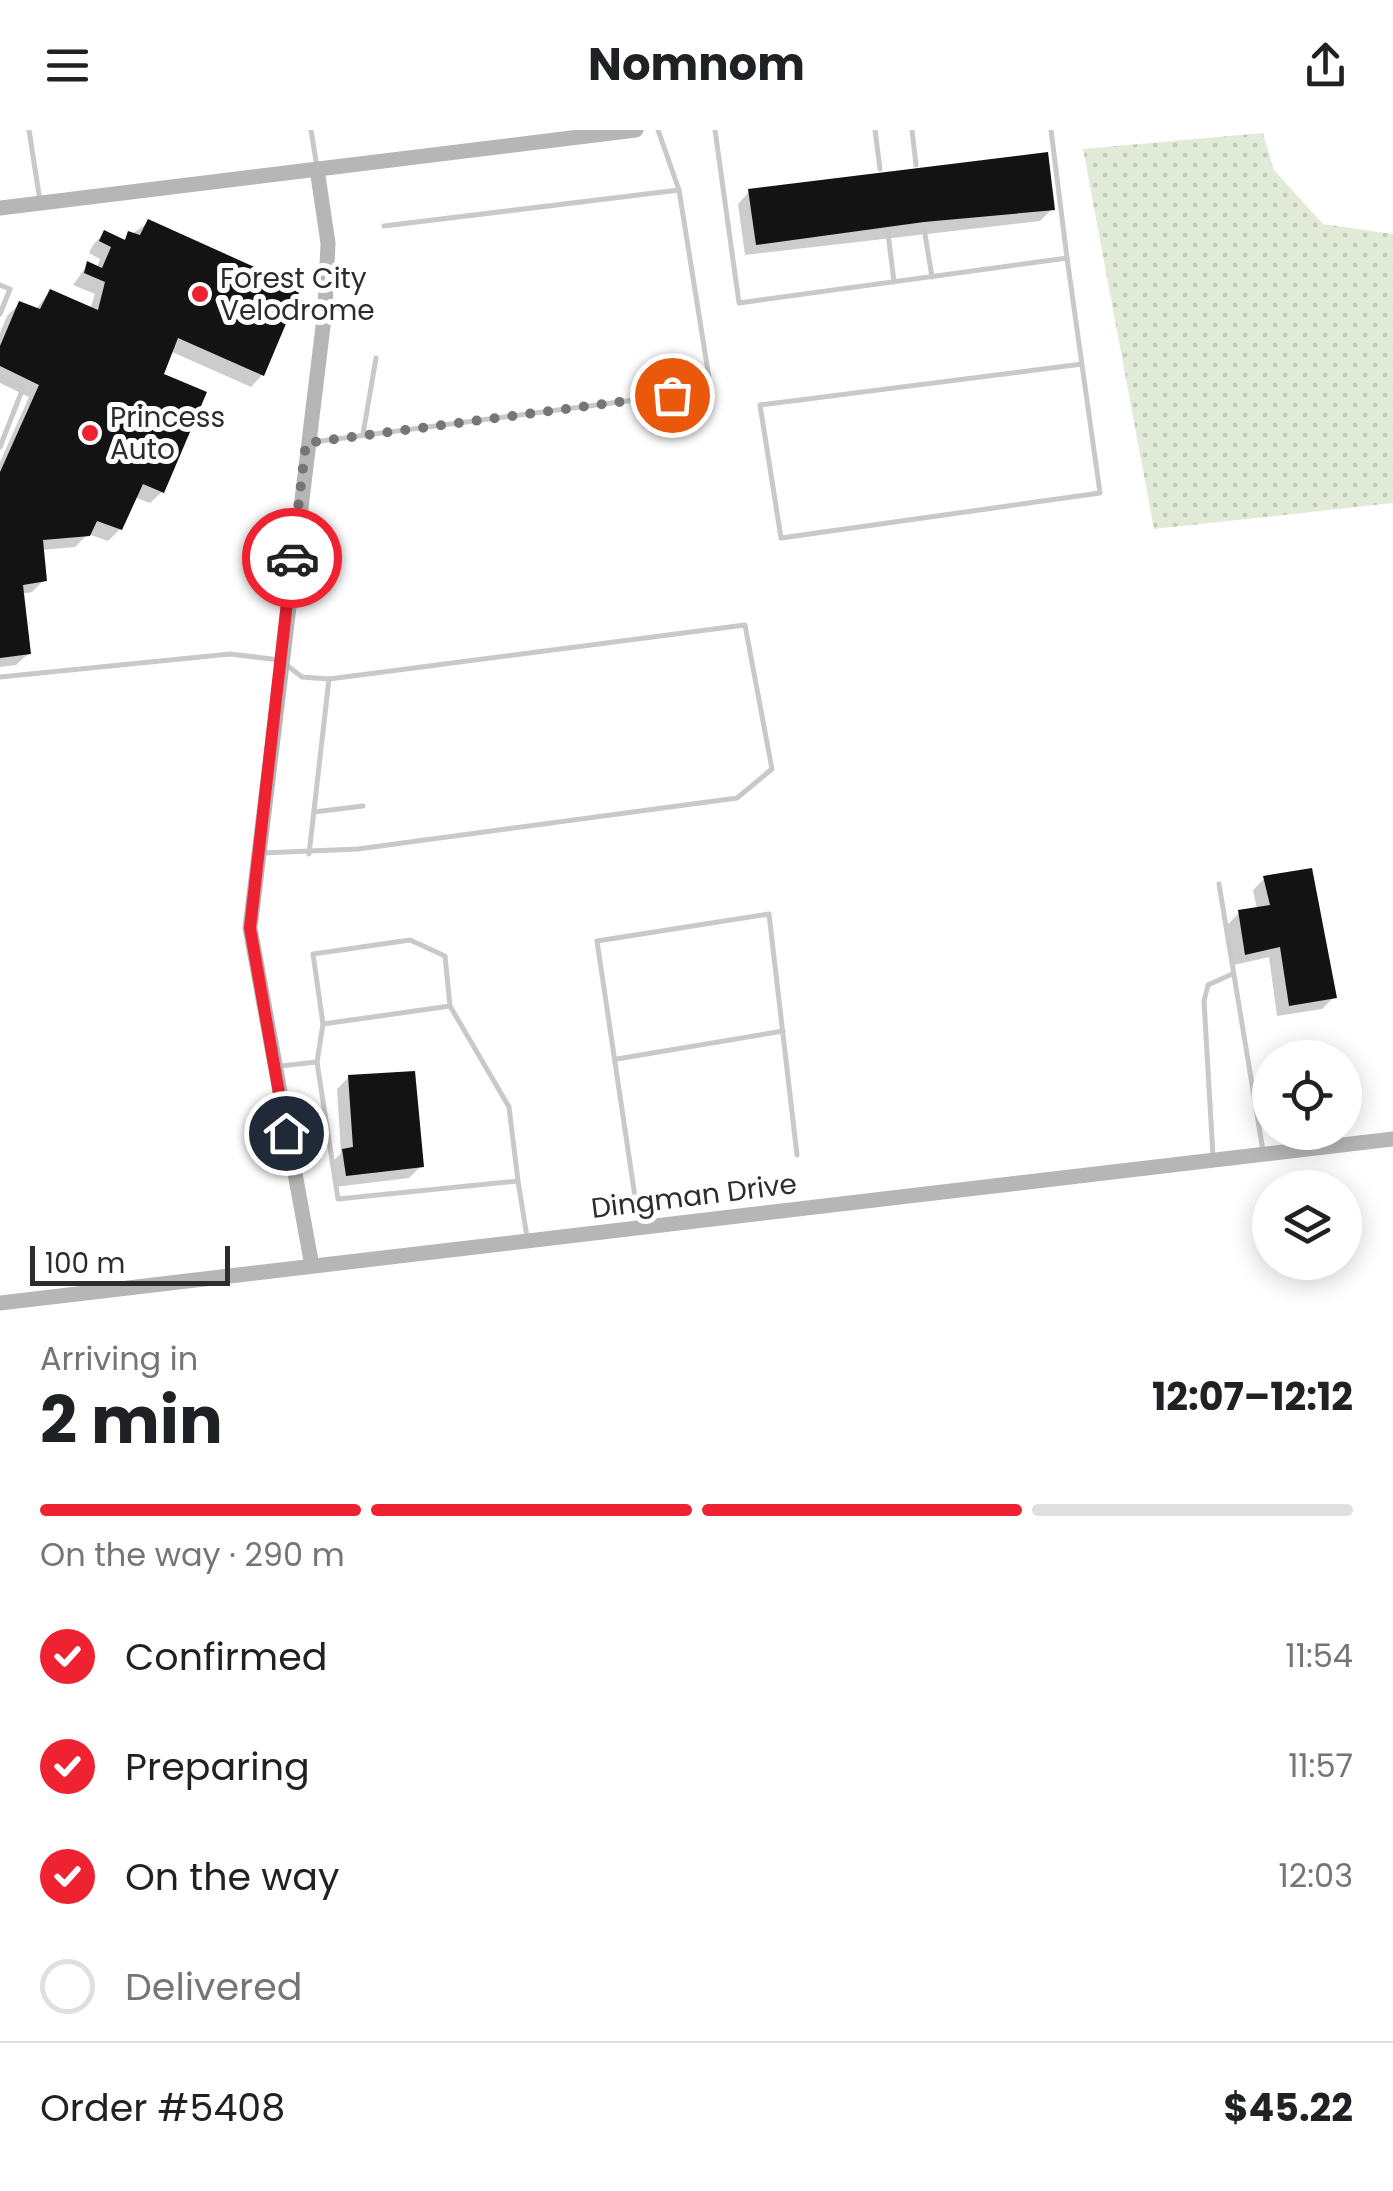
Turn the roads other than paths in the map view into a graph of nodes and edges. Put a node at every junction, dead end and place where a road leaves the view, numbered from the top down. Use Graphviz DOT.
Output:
graph roads {
  1 [pos="29,130"];
  2 [pos="311,130"];
  3 [pos="636,130"];
  4 [pos="658,130"];
  5 [pos="715,130"];
  6 [pos="875,130"];
  7 [pos="912,130"];
  8 [pos="1051,130"];
  9 [pos="566,134"];
  10 [pos="916,165"];
  11 [pos="317,170"];
  12 [pos="880,170"];
  13 [pos="679,190"];
  14 [pos="40,204"];
  15 [pos="0,208"];
  16 [pos="384,226"];
  17 [pos="924,228"];
  18 [pos="888,232"];
  19 [pos="1067,258"];
  20 [pos="932,276"];
  21 [pos="894,282"];
  22 [pos="0,285"];
  23 [pos="0,314"];
  24 [pos="376,358"];
  25 [pos="1082,364"];
  26 [pos="0,379"];
  27 [pos="363,434"];
  28 [pos="306,443"];
  29 [pos="0,447"];
  30 [pos="280,660"];
  31 [pos="0,677"];
  32 [pos="329,679"];
  33 [pos="363,806"];
  34 [pos="314,812"];
  35 [pos="256,853"];
  36 [pos="309,854"];
  37 [pos="1218,884"];
  38 [pos="1232,973"];
  39 [pos="450,1006"];
  40 [pos="323,1024"];
  41 [pos="784,1031"];
  42 [pos="617,1059"];
  43 [pos="317,1062"];
  44 [pos="274,1067"];
  45 [pos="1393,1139"];
  46 [pos="797,1154"];
  47 [pos="1264,1154"];
  48 [pos="1213,1159"];
  49 [pos="518,1180"];
  50 [pos="640,1227"];
  51 [pos="527,1240"];
  52 [pos="312,1266"];
  53 [pos="0,1303"];
  1 -- 14 [label="lane"];
  2 -- 11 [label="lane"];
  3 -- 9 [label="street"];
  4 -- 13 [label="lane"];
  5 -- 21 [label="lane"];
  6 -- 12 [label="lane"];
  7 -- 10 [label="lane"];
  8 -- 19 [label="lane"];
  9 -- 11 [label="street"];
  11 -- 14 [label="street"];
  11 -- 28 [label="street"];
  13 -- 16 [label="lane"];
  13 -- 27 [label="lane"];
  14 -- 15 [label="street"];
  17 -- 20 [label="lane"];
  18 -- 21 [label="lane"];
  19 -- 20 [label="lane"];
  19 -- 25 [label="lane"];
  20 -- 21 [label="lane"];
  22 -- 23 [label="lane"];
  24 -- 27 [label="lane"];
  25 -- 25 [label="lane"];
  26 -- 29 [label="lane"];
  27 -- 28 [label="lane"];
  28 -- 30 [label="street"];
  30 -- 31 [label="lane"];
  30 -- 32 [label="lane"];
  30 -- 35 [label="street"];
  32 -- 34 [label="lane"];
  32 -- 36 [label="lane"];
  33 -- 34 [label="lane"];
  34 -- 36 [label="lane"];
  35 -- 36 [label="lane"];
  35 -- 44 [label="street"];
  37 -- 38 [label="lane"];
  38 -- 47 [label="lane"];
  38 -- 48 [label="lane"];
  39 -- 40 [label="lane"];
  39 -- 40 [label="lane"];
  39 -- 49 [label="lane"];
  40 -- 43 [label="lane"];
  41 -- 42 [label="lane"];
  41 -- 42 [label="lane"];
  41 -- 46 [label="lane"];
  42 -- 50 [label="lane"];
  43 -- 44 [label="lane"];
  43 -- 49 [label="lane"];
  44 -- 52 [label="street"];
  45 -- 47 [label="street, Dingman Drive"];
  47 -- 48 [label="street, Dingman Drive"];
  48 -- 50 [label="street, Dingman Drive"];
  49 -- 51 [label="lane"];
  50 -- 51 [label="street, Dingman Drive"];
  51 -- 52 [label="street, Dingman Drive"];
  52 -- 53 [label="street, Dingman Drive"];
}
